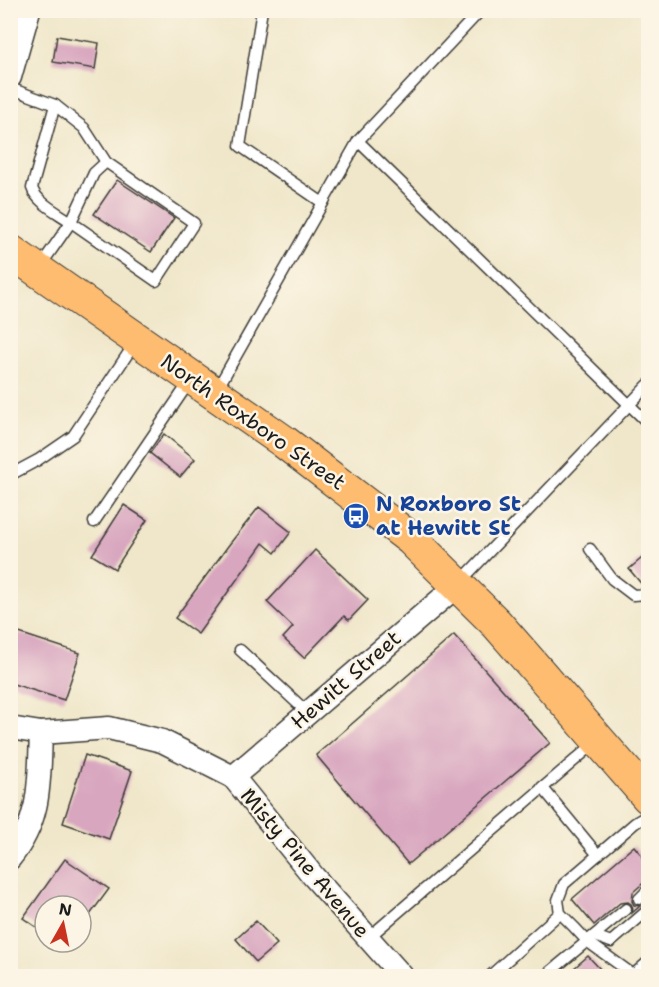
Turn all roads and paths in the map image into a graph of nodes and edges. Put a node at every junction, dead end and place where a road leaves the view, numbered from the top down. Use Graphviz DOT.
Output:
graph roads {
  1 [pos="28,10"];
  2 [pos="262,10"];
  3 [pos="482,10"];
  4 [pos="10,77"];
  5 [pos="10,88"];
  6 [pos="55,105"];
  7 [pos="358,141"];
  8 [pos="106,162"];
  9 [pos="323,203"];
  10 [pos="71,222"];
  11 [pos="10,251"];
  12 [pos="37,271"];
  13 [pos="136,340"];
  14 [pos="648,385"];
  15 [pos="203,386"];
  16 [pos="629,405"];
  17 [pos="648,423"];
  18 [pos="10,474"];
  19 [pos="94,522"];
  20 [pos="590,549"];
  21 [pos="459,584"];
  22 [pos="648,594"];
  23 [pos="240,650"];
  24 [pos="308,712"];
  25 [pos="10,728"];
  26 [pos="41,733"];
  27 [pos="598,740"];
  28 [pos="233,777"];
  29 [pos="542,788"];
  30 [pos="648,797"];
  31 [pos="648,815"];
  32 [pos="598,855"];
  33 [pos="10,858"];
  34 [pos="648,890"];
  35 [pos="639,899"];
  36 [pos="626,909"];
  37 [pos="648,910"];
  38 [pos="560,913"];
  39 [pos="368,938"];
  40 [pos="592,939"];
  41 [pos="648,962"];
  42 [pos="402,976"];
  43 [pos="490,976"];
  44 [pos="546,976"];
  45 [pos="634,976"];
  1 -- 4 [label="street"];
  2 -- 9 [label="lane"];
  3 -- 7 [label="lane"];
  5 -- 6 [label="lane"];
  6 -- 8 [label="lane"];
  6 -- 10 [label="lane"];
  7 -- 9 [label="lane"];
  7 -- 16 [label="lane"];
  8 -- 10 [label="lane"];
  8 -- 10 [label="lane"];
  9 -- 15 [label="lane"];
  10 -- 12 [label="lane"];
  11 -- 12 [label="main road, North Roxboro Street"];
  12 -- 13 [label="main road, North Roxboro Street"];
  13 -- 15 [label="main road, North Roxboro Street"];
  13 -- 18 [label="lane"];
  14 -- 16 [label="lane"];
  15 -- 19 [label="lane"];
  15 -- 21 [label="main road, North Roxboro Street"];
  16 -- 17 [label="lane"];
  16 -- 21 [label="lane"];
  20 -- 22 [label="lane"];
  21 -- 24 [label="street, Hewitt Street"];
  21 -- 27 [label="main road, North Roxboro Street"];
  23 -- 24 [label="lane"];
  24 -- 28 [label="street, Hewitt Street"];
  25 -- 26 [label="street"];
  26 -- 28 [label="street"];
  26 -- 33 [label="street"];
  27 -- 29 [label="lane"];
  27 -- 30 [label="main road, North Roxboro Street"];
  28 -- 39 [label="street, Misty Pine Avenue"];
  29 -- 32 [label="lane"];
  29 -- 39 [label="lane"];
  31 -- 32 [label="lane"];
  32 -- 38 [label="lane"];
  34 -- 35 [label="lane"];
  36 -- 40 [label="lane"];
  37 -- 40 [label="lane"];
  38 -- 40 [label="lane"];
  38 -- 43 [label="lane"];
  39 -- 42 [label="street, Misty Pine Avenue"];
  40 -- 44 [label="lane"];
  40 -- 45 [label="lane"];
  41 -- 45 [label="lane"];
}
